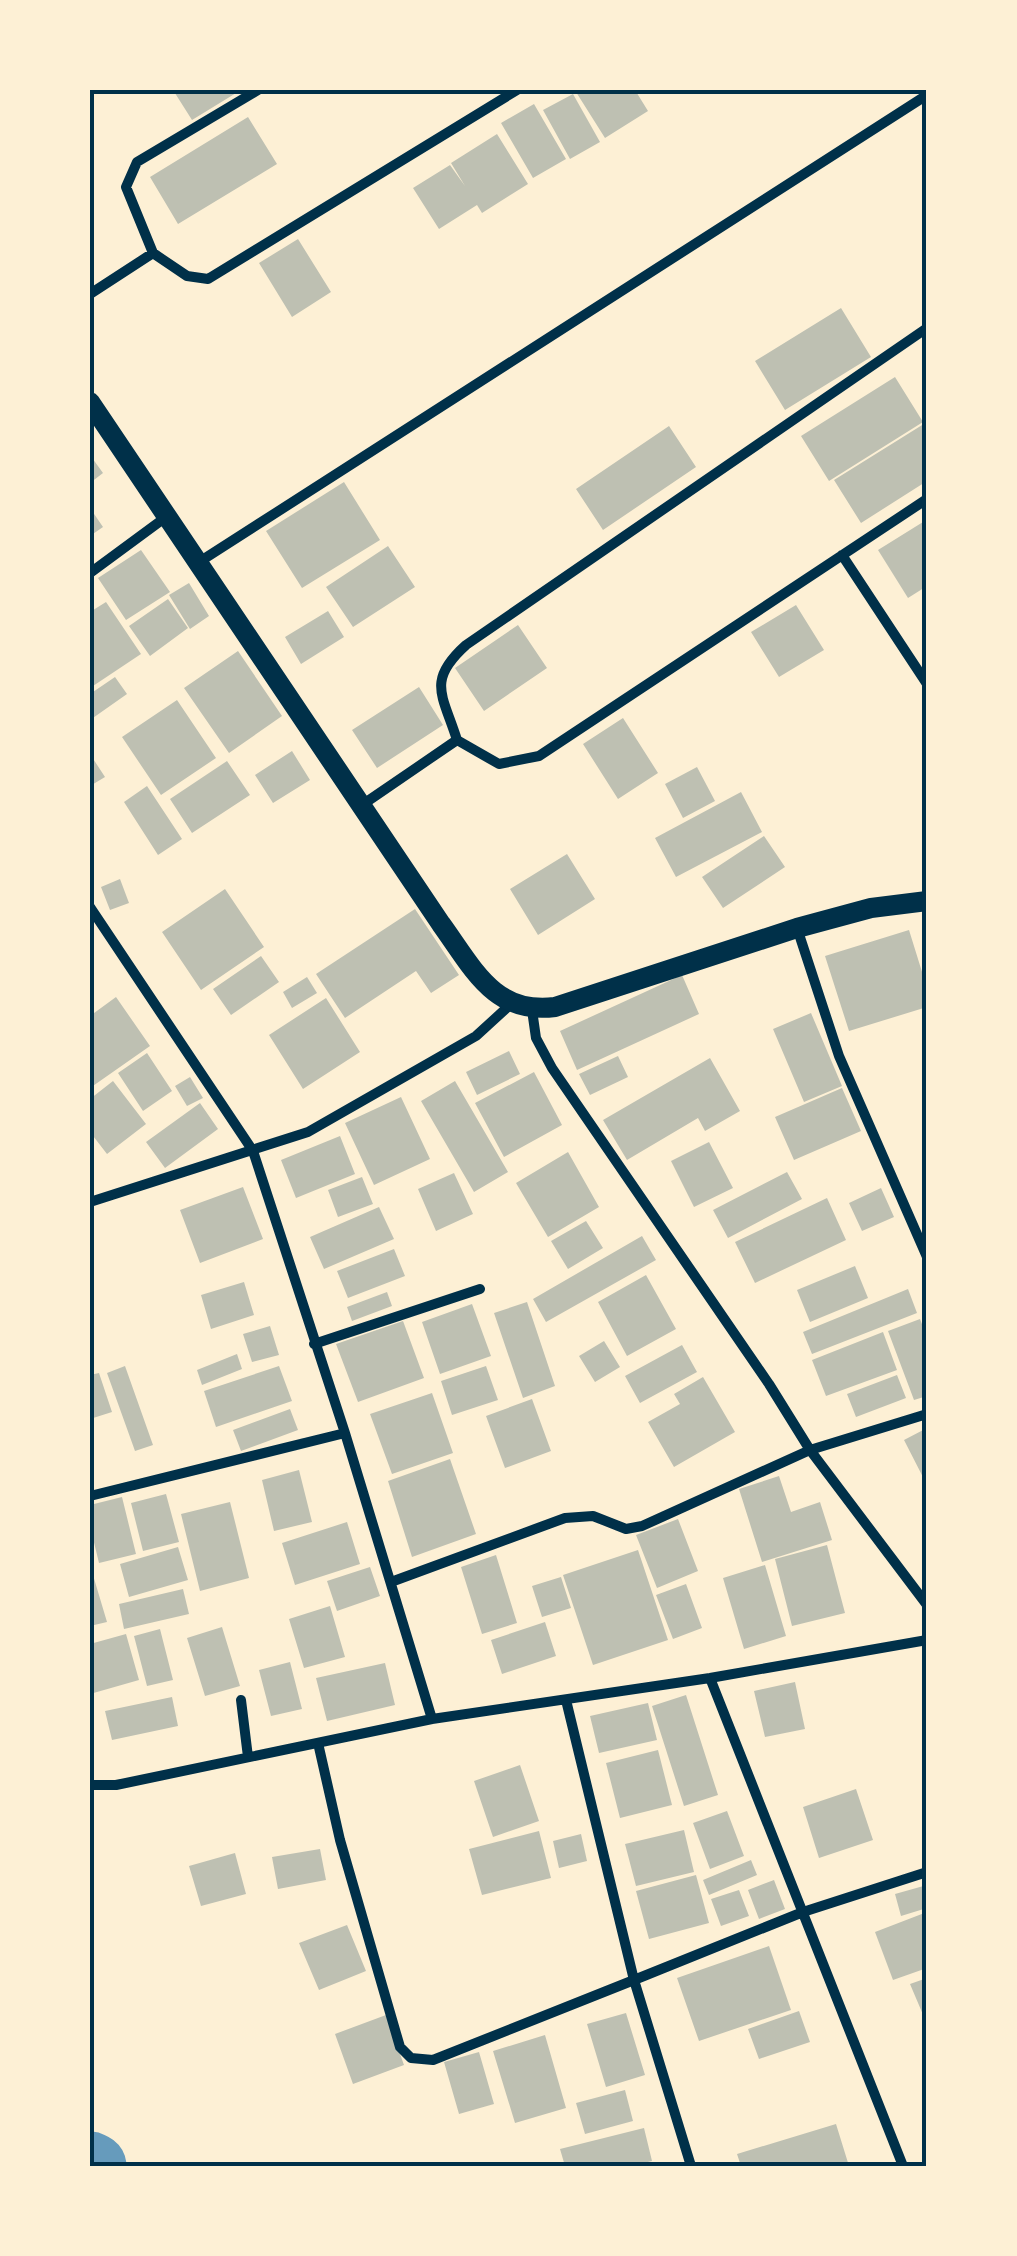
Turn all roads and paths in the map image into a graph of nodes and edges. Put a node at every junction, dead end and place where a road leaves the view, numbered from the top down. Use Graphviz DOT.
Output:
graph roads {
  1 [pos="258,90"];
  2 [pos="517,90"];
  3 [pos="927,95"];
  4 [pos="153,253"];
  5 [pos="90,294"];
  6 [pos="927,328"];
  7 [pos="90,402"];
  8 [pos="927,499"];
  9 [pos="166,517"];
  10 [pos="842,555"];
  11 [pos="196,564"];
  12 [pos="90,573"];
  13 [pos="925,677"];
  14 [pos="456,740"];
  15 [pos="362,805"];
  16 [pos="927,901"];
  17 [pos="90,907"];
  18 [pos="797,928"];
  19 [pos="511,1004"];
  20 [pos="532,1010"];
  21 [pos="254,1151"];
  22 [pos="90,1202"];
  23 [pos="927,1257"];
  24 [pos="480,1288"];
  25 [pos="314,1344"];
  26 [pos="927,1414"];
  27 [pos="344,1432"];
  28 [pos="810,1450"];
  29 [pos="90,1496"];
  30 [pos="391,1582"];
  31 [pos="927,1604"];
  32 [pos="927,1640"];
  33 [pos="710,1678"];
  34 [pos="242,1700"];
  35 [pos="566,1700"];
  36 [pos="432,1719"];
  37 [pos="318,1743"];
  38 [pos="248,1757"];
  39 [pos="90,1785"];
  40 [pos="927,1872"];
  41 [pos="804,1912"];
  42 [pos="634,1980"];
  43 [pos="691,2166"];
  44 [pos="904,2166"];
  1 -- 4 [label="street"];
  2 -- 4 [label="street"];
  3 -- 11 [label="street"];
  4 -- 5 [label="street"];
  6 -- 14 [label="street"];
  7 -- 9 [label="main road"];
  8 -- 10 [label="street"];
  9 -- 11 [label="main road"];
  9 -- 12 [label="street"];
  10 -- 13 [label="street"];
  10 -- 14 [label="street"];
  11 -- 15 [label="main road"];
  14 -- 15 [label="street"];
  15 -- 19 [label="main road"];
  16 -- 18 [label="main road"];
  17 -- 21 [label="street"];
  18 -- 20 [label="main road"];
  18 -- 23 [label="street"];
  19 -- 20 [label="main road"];
  19 -- 21 [label="street"];
  20 -- 28 [label="street"];
  21 -- 22 [label="street"];
  21 -- 25 [label="street"];
  24 -- 25 [label="street"];
  25 -- 27 [label="street"];
  26 -- 28 [label="street"];
  27 -- 29 [label="street"];
  27 -- 30 [label="street"];
  28 -- 30 [label="street"];
  28 -- 31 [label="street"];
  30 -- 36 [label="street"];
  32 -- 33 [label="street"];
  33 -- 35 [label="street"];
  33 -- 41 [label="street"];
  34 -- 38 [label="street"];
  35 -- 36 [label="street"];
  35 -- 42 [label="street"];
  36 -- 37 [label="street"];
  37 -- 38 [label="street"];
  37 -- 42 [label="street"];
  38 -- 39 [label="street"];
  40 -- 41 [label="street"];
  41 -- 42 [label="street"];
  41 -- 44 [label="street"];
  42 -- 43 [label="street"];
}
